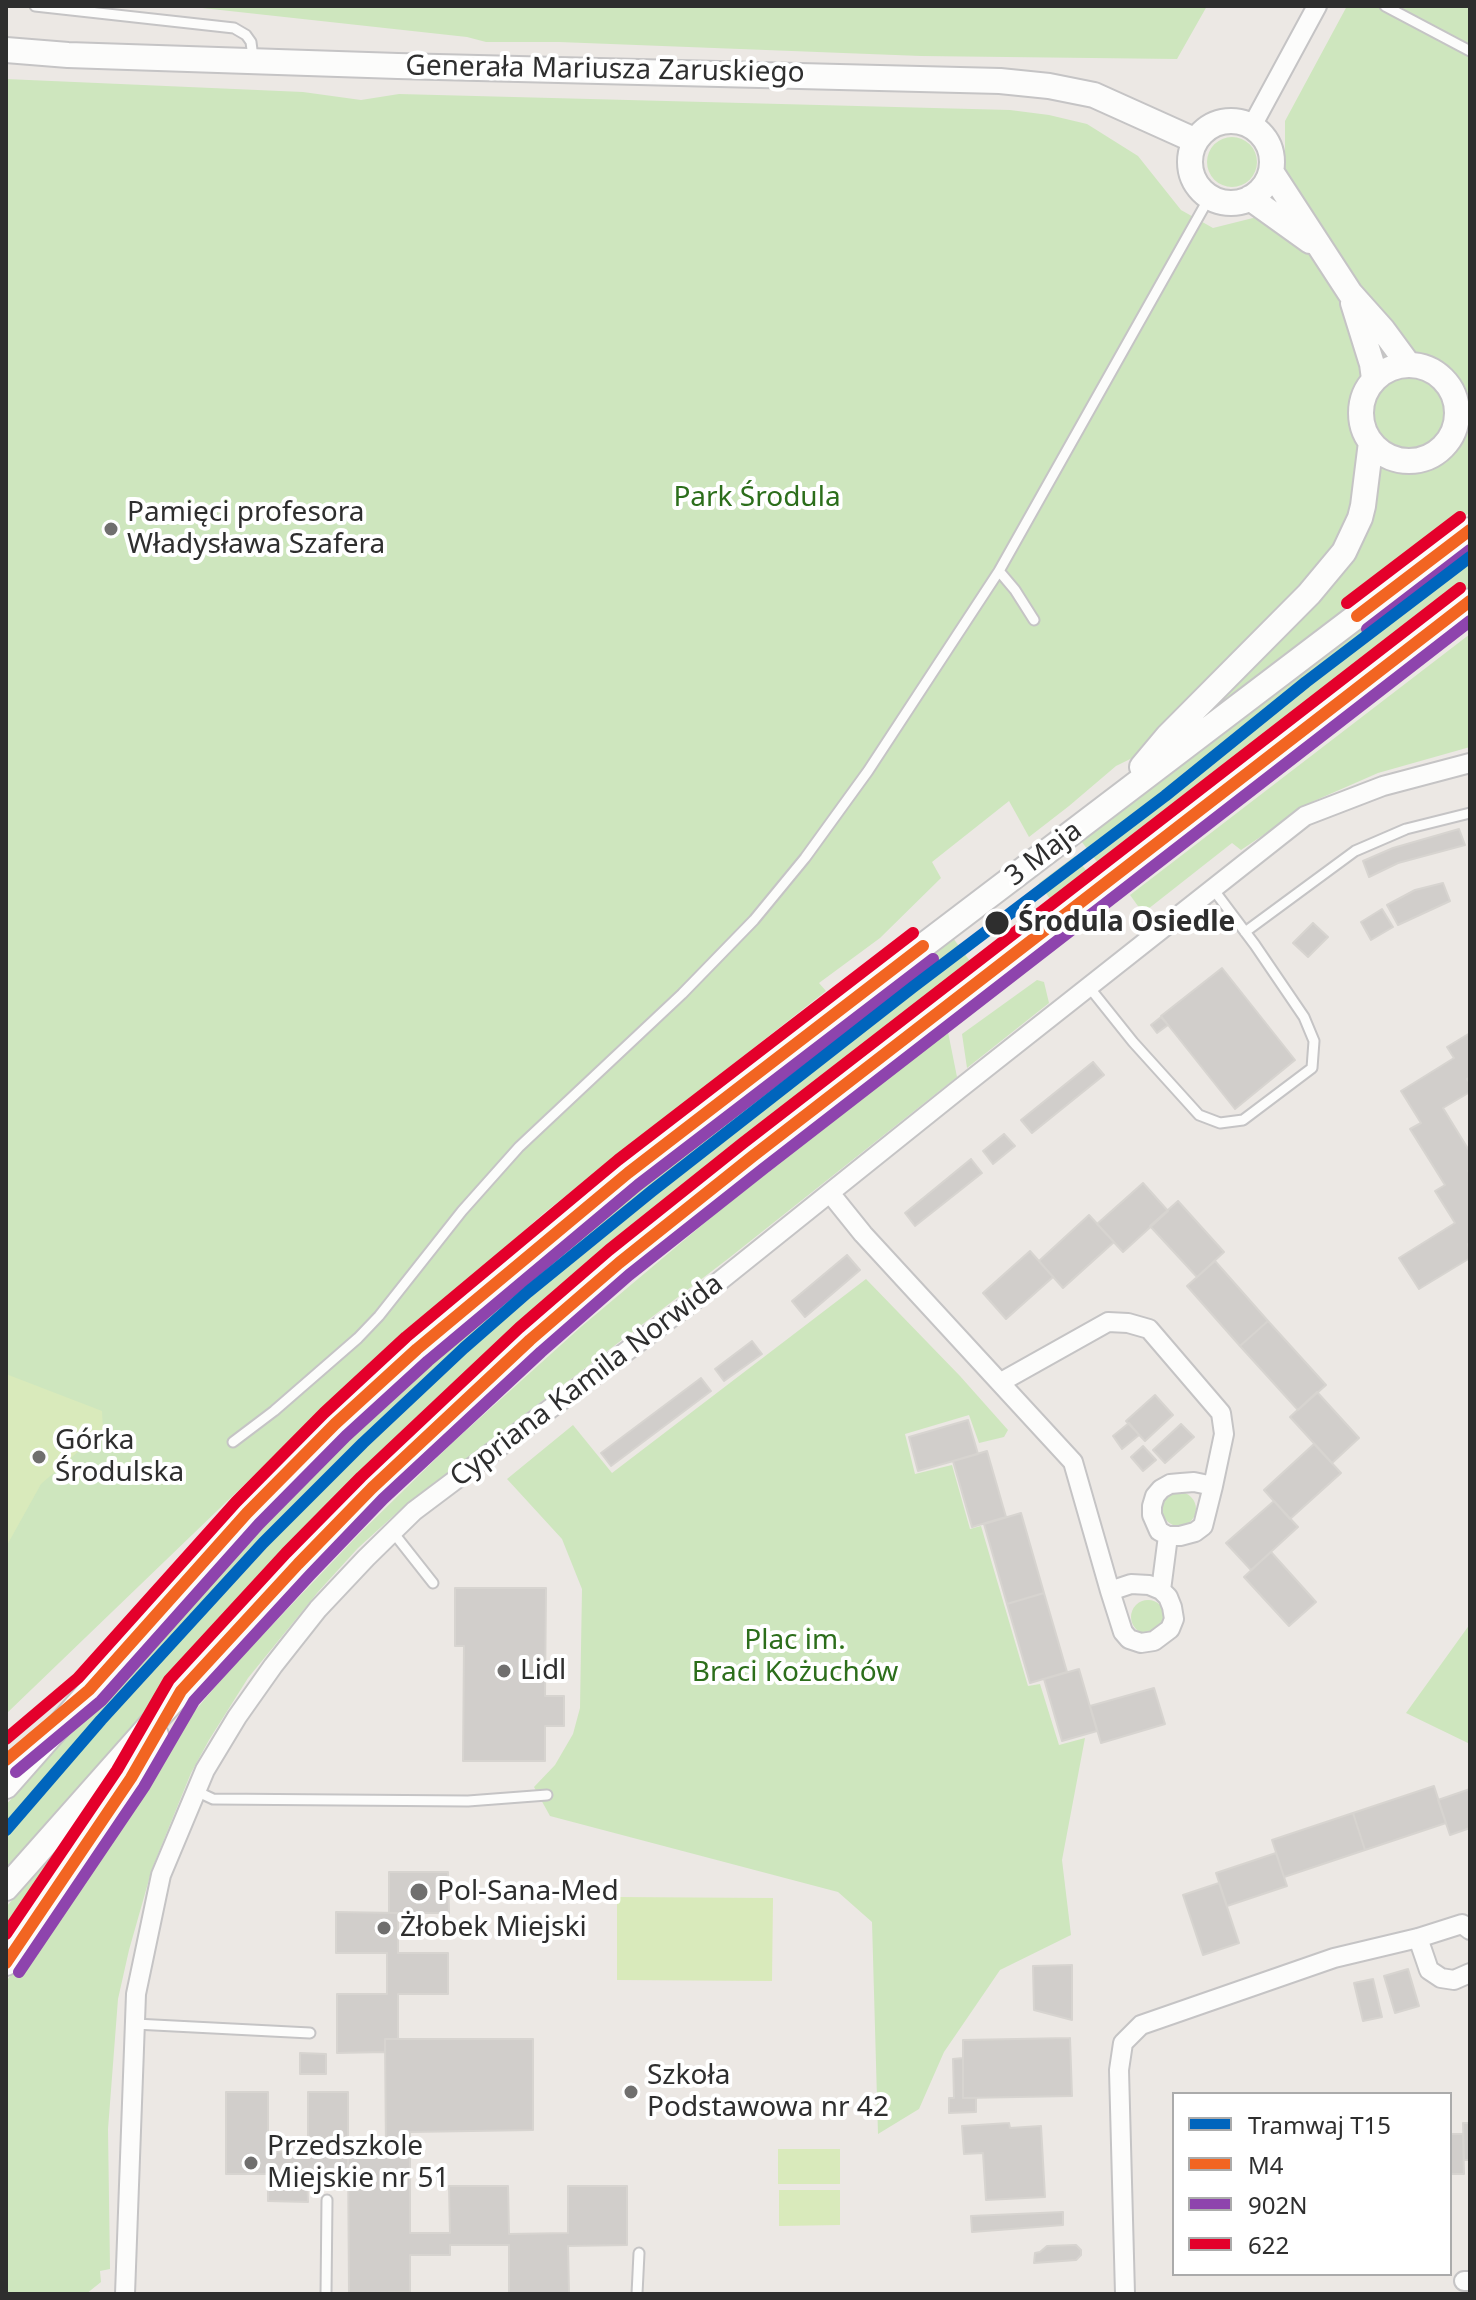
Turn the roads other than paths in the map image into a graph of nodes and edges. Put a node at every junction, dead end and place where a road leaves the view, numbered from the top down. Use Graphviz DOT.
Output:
graph roads {
  1 [pos="35,6"];
  2 [pos="1317,6"];
  3 [pos="1385,6"];
  4 [pos="6,50"];
  5 [pos="1470,51"];
  6 [pos="253,61"];
  7 [pos="1252,126"];
  8 [pos="1194,140"];
  9 [pos="1272,173"];
  10 [pos="1209,198"];
  11 [pos="1250,198"];
  12 [pos="1325,252"];
  13 [pos="1350,293"];
  14 [pos="1408,364"];
  15 [pos="1374,379"];
  16 [pos="1463,410"];
  17 [pos="1371,442"];
  18 [pos="1470,451"];
  19 [pos="1435,453"];
  20 [pos="1470,530"];
  21 [pos="999,571"];
  22 [pos="1470,601"];
  23 [pos="1034,620"];
  24 [pos="1470,763"];
  25 [pos="1114,800"];
  26 [pos="1470,813"];
  27 [pos="1213,889"];
  28 [pos="1245,932"];
  29 [pos="1089,987"];
  30 [pos="830,1193"];
  31 [pos="1001,1382"];
  32 [pos="233,1442"];
  33 [pos="1213,1486"];
  34 [pos="392,1531"];
  35 [pos="1168,1536"];
  36 [pos="433,1583"];
  37 [pos="1161,1590"];
  38 [pos="1110,1591"];
  39 [pos="89,1690"];
  40 [pos="181,1691"];
  41 [pos="6,1760"];
  42 [pos="6,1786"];
  43 [pos="196,1791"];
  44 [pos="547,1795"];
  45 [pos="6,1888"];
  46 [pos="1470,1930"];
  47 [pos="1418,1938"];
  48 [pos="6,1963"];
  49 [pos="1470,1973"];
  50 [pos="135,2024"];
  51 [pos="310,2033"];
  52 [pos="327,2200"];
  53 [pos="639,2253"];
  54 [pos="125,2294"];
  55 [pos="326,2294"];
  56 [pos="637,2294"];
  57 [pos="1125,2294"];
  1 -- 6 [label="lane"];
  2 -- 7 [label="street"];
  3 -- 5 [label="lane"];
  4 -- 6 [label="main road, Generała Mariusza Zaruskiego"];
  6 -- 8 [label="main road, Generała Mariusza Zaruskiego"];
  7 -- 8 [label="main road"];
  7 -- 9 [label="main road"];
  8 -- 10 [label="main road"];
  9 -- 11 [label="main road"];
  9 -- 12 [label="main road"];
  10 -- 11 [label="main road"];
  10 -- 21 [label="lane"];
  11 -- 12 [label="main road"];
  12 -- 13 [label="main road"];
  13 -- 14 [label="main road"];
  13 -- 15 [label="main road"];
  14 -- 15 [label="main road"];
  14 -- 16 [label="main road"];
  15 -- 17 [label="main road"];
  16 -- 19 [label="main road"];
  17 -- 19 [label="main road"];
  17 -- 25 [label="main road"];
  18 -- 19 [label="main road"];
  20 -- 25 [label="main road, 3 Maja"];
  21 -- 23 [label="lane"];
  21 -- 32 [label="lane"];
  22 -- 40 [label="main road"];
  24 -- 27 [label="street, Cypriana Kamila Norwida"];
  25 -- 39 [label="main road, 3 Maja"];
  26 -- 28 [label="lane"];
  27 -- 28 [label="lane"];
  27 -- 29 [label="street, Cypriana Kamila Norwida"];
  28 -- 29 [label="lane"];
  29 -- 30 [label="street, Cypriana Kamila Norwida"];
  30 -- 31 [label="street"];
  30 -- 34 [label="street, Cypriana Kamila Norwida"];
  31 -- 33 [label="street"];
  31 -- 38 [label="street"];
  33 -- 35 [label="street"];
  33 -- 35 [label="street"];
  34 -- 36 [label="lane"];
  34 -- 43 [label="street, Cypriana Kamila Norwida"];
  35 -- 37 [label="street"];
  37 -- 38 [label="street"];
  37 -- 38 [label="street"];
  39 -- 41 [label="main road"];
  39 -- 42 [label="main road, 3 Maja"];
  40 -- 45 [label="main road"];
  40 -- 48 [label="main road"];
  43 -- 44 [label="lane"];
  43 -- 50 [label="street, Cypriana Kamila Norwida"];
  46 -- 47 [label="street"];
  47 -- 49 [label="street"];
  47 -- 57 [label="street"];
  50 -- 51 [label="lane"];
  50 -- 54 [label="street, Cypriana Kamila Norwida"];
  52 -- 55 [label="lane"];
  53 -- 56 [label="lane"];
}
